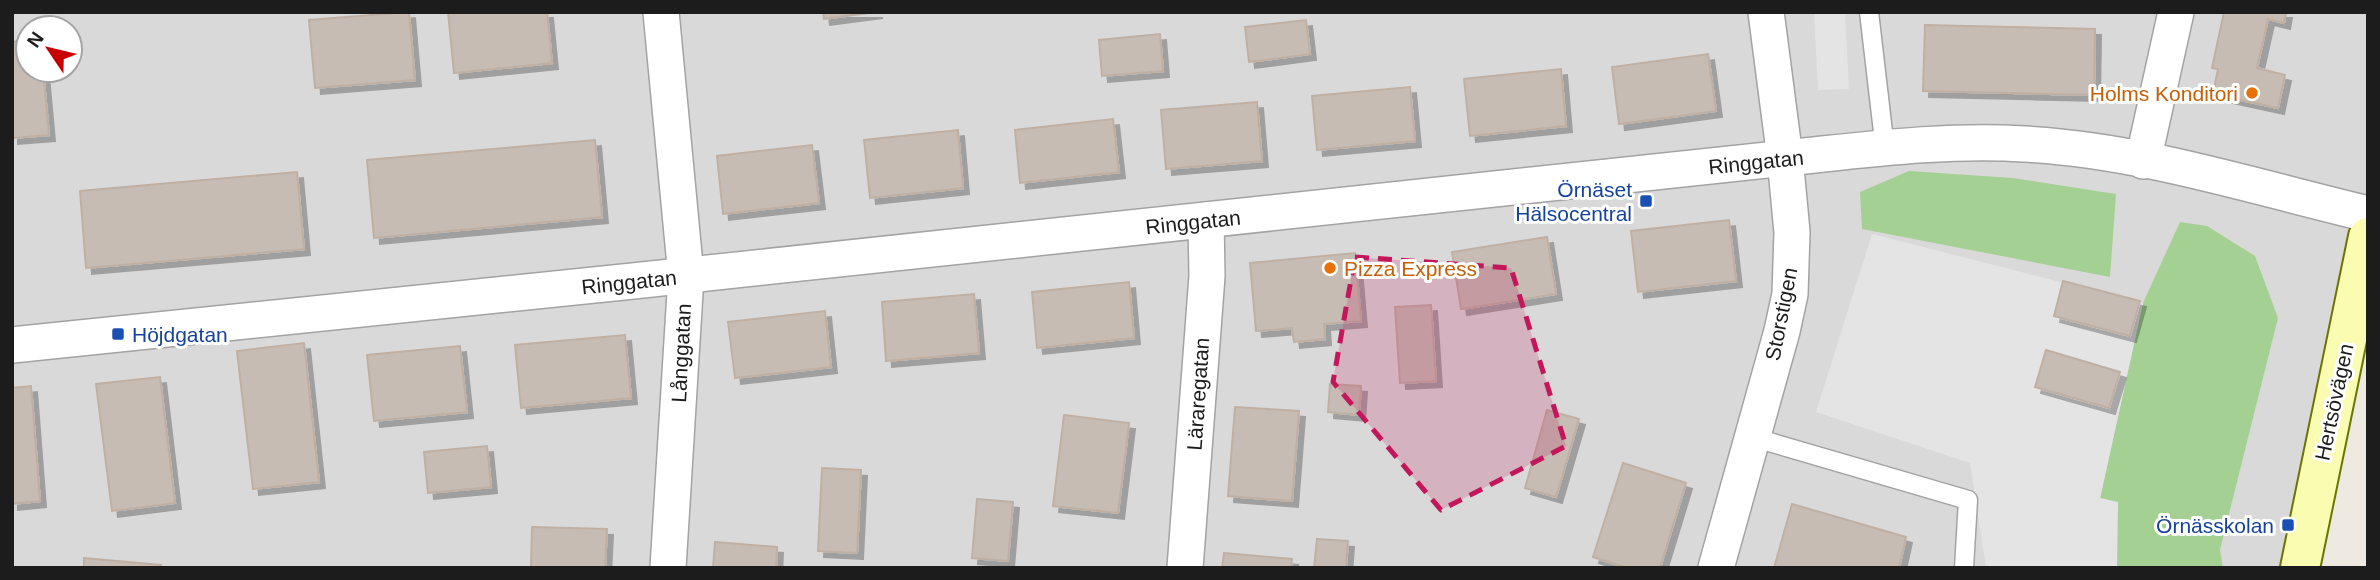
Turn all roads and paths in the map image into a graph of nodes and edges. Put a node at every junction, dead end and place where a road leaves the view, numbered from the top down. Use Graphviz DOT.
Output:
graph roads {
  1 [pos="661,12"];
  2 [pos="1766,12"];
  3 [pos="1869,12"];
  4 [pos="2176,12"];
  5 [pos="1885,149"];
  6 [pos="1785,158"];
  7 [pos="2143,161"];
  8 [pos="2368,214"];
  9 [pos="1206,220"];
  10 [pos="2368,237"];
  11 [pos="686,276"];
  12 [pos="12,345"];
  13 [pos="1752,438"];
  14 [pos="668,568"];
  15 [pos="1185,568"];
  16 [pos="1716,568"];
  17 [pos="1964,568"];
  18 [pos="2300,568"];
  1 -- 11 [label="street, Långgatan"];
  2 -- 6 [label="street, Storstigen"];
  3 -- 5 [label="lane"];
  4 -- 7 [label="street"];
  5 -- 6 [label="street, Ringgatan"];
  5 -- 7 [label="street, Ringgatan"];
  6 -- 9 [label="street, Ringgatan"];
  6 -- 13 [label="street, Storstigen"];
  7 -- 8 [label="street, Ringgatan"];
  9 -- 11 [label="street, Ringgatan"];
  9 -- 15 [label="street, Läraregatan"];
  10 -- 18 [label="main road, Hertsövägen"];
  11 -- 12 [label="street, Ringgatan"];
  11 -- 14 [label="street, Långgatan"];
  13 -- 16 [label="street, Storstigen"];
  13 -- 17 [label="lane"];
}
